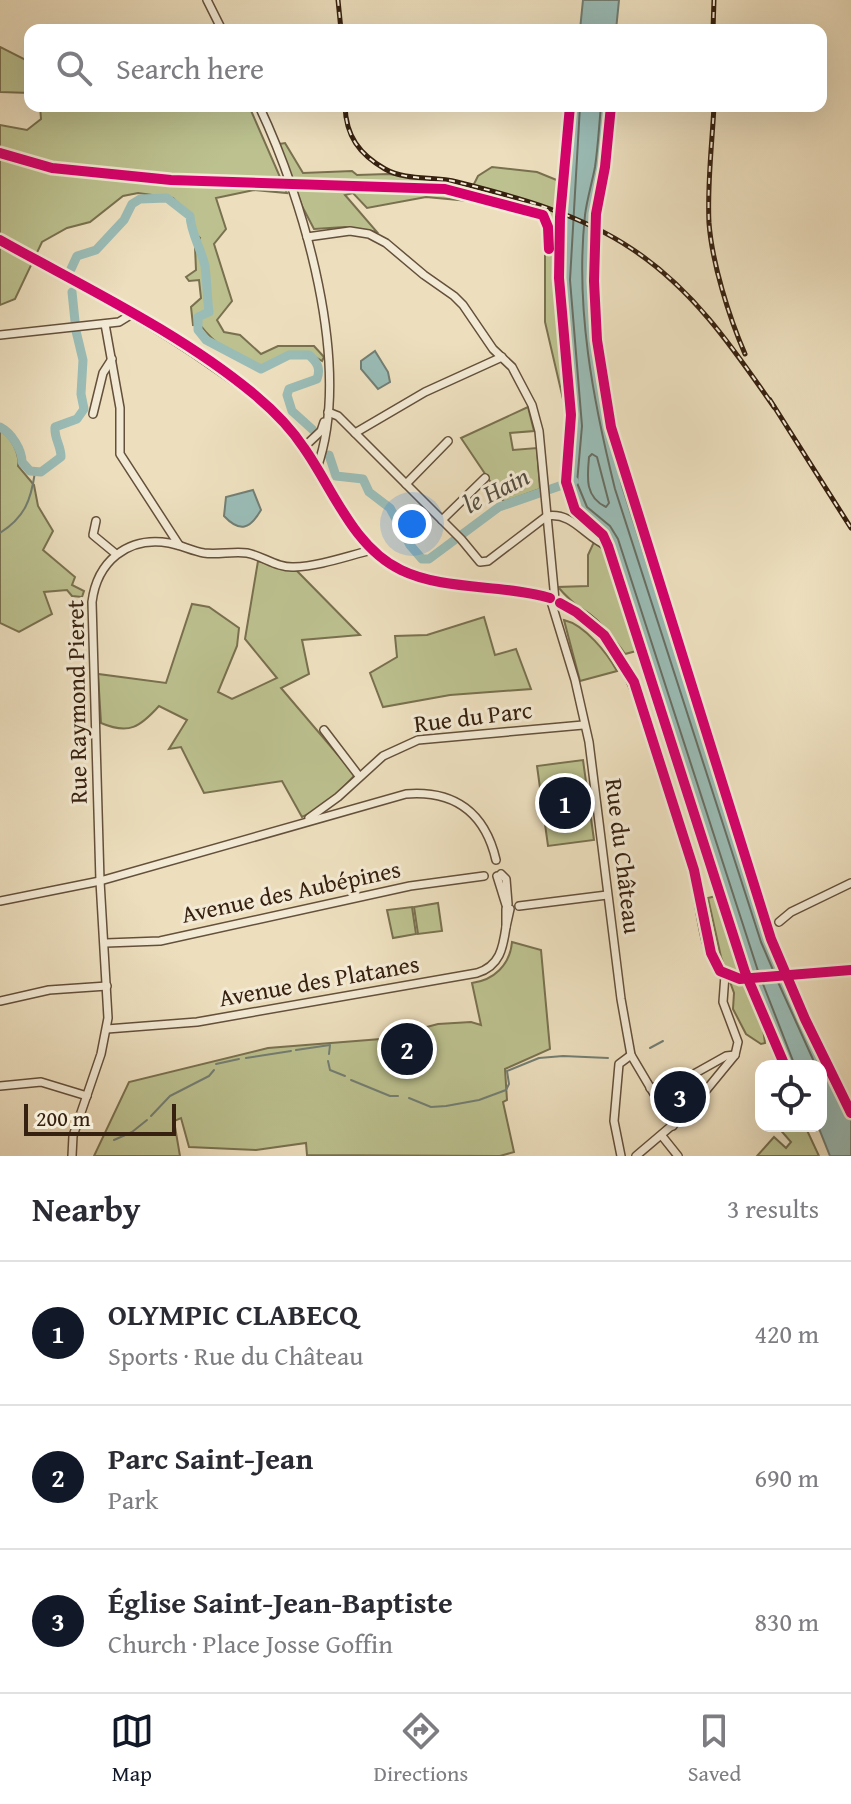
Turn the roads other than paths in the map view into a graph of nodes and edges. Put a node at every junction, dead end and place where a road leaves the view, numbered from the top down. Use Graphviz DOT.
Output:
graph roads {
  1 [pos="207,0"];
  2 [pos="219,24"];
  3 [pos="262,112"];
  4 [pos="307,237"];
  5 [pos="0,240"];
  6 [pos="132,314"];
  7 [pos="105,324"];
  8 [pos="0,335"];
  9 [pos="502,357"];
  10 [pos="112,359"];
  11 [pos="328,412"];
  12 [pos="93,414"];
  13 [pos="571,416"];
  14 [pos="355,433"];
  15 [pos="448,441"];
  16 [pos="304,447"];
  17 [pos="317,468"];
  18 [pos="485,478"];
  19 [pos="406,484"];
  20 [pos="547,516"];
  21 [pos="442,520"];
  22 [pos="96,521"];
  23 [pos="179,545"];
  24 [pos="372,550"];
  25 [pos="116,554"];
  26 [pos="555,600"];
  27 [pos="583,725"];
  28 [pos="324,730"];
  29 [pos="359,776"];
  30 [pos="338,797"];
  31 [pos="345,811"];
  32 [pos="303,822"];
  33 [pos="496,860"];
  34 [pos="498,873"];
  35 [pos="100,881"];
  36 [pos="851,883"];
  37 [pos="607,895"];
  38 [pos="0,901"];
  39 [pos="510,907"];
  40 [pos="779,922"];
  41 [pos="106,943"];
  42 [pos="851,970"];
  43 [pos="725,975"];
  44 [pos="107,986"];
  45 [pos="0,1001"];
  46 [pos="107,1029"];
  47 [pos="631,1055"];
  48 [pos="735,1055"];
  49 [pos="692,1076"];
  50 [pos="0,1086"];
  51 [pos="650,1088"];
  52 [pos="87,1096"];
  53 [pos="699,1098"];
  54 [pos="673,1126"];
  55 [pos="662,1136"];
  56 [pos="72,1156"];
  57 [pos="621,1156"];
  58 [pos="636,1156"];
  59 [pos="678,1156"];
  1 -- 2 [label="street"];
  3 -- 4 [label="street"];
  4 -- 9 [label="street, Rue du Château"];
  4 -- 11 [label="street"];
  5 -- 6 [label="main road"];
  6 -- 7 [label="street"];
  6 -- 16 [label="main road"];
  7 -- 8 [label="street"];
  7 -- 10 [label="street"];
  9 -- 14 [label="street"];
  9 -- 20 [label="street, Rue du Château"];
  10 -- 12 [label="street"];
  10 -- 23 [label="street"];
  11 -- 14 [label="street"];
  11 -- 16 [label="street"];
  11 -- 17 [label="street"];
  13 -- 20 [label="street"];
  14 -- 19 [label="street"];
  15 -- 19 [label="street"];
  16 -- 17 [label="main road"];
  17 -- 24 [label="main road"];
  18 -- 21 [label="street"];
  19 -- 21 [label="street"];
  20 -- 21 [label="street"];
  20 -- 26 [label="street, Rue du Château"];
  22 -- 25 [label="street"];
  23 -- 24 [label="street"];
  23 -- 25 [label="street"];
  24 -- 26 [label="main road"];
  25 -- 35 [label="street, Rue Raymond Pieret"];
  26 -- 27 [label="street, Rue du Château"];
  26 -- 43 [label="main road"];
  27 -- 29 [label="street, Rue du Parc"];
  27 -- 37 [label="street, Rue du Château"];
  28 -- 29 [label="street"];
  29 -- 30 [label="street, Rue du Parc"];
  30 -- 31 [label="street"];
  30 -- 32 [label="street, Rue du Parc"];
  31 -- 32 [label="street, Rue du Parc"];
  31 -- 33 [label="street, Rue du Parc"];
  32 -- 35 [label="street, Rue du Parc"];
  33 -- 34 [label="street, Avenue des Platanes"];
  34 -- 39 [label="street, Avenue des Platanes"];
  34 -- 41 [label="street, Avenue des Aubépines"];
  35 -- 38 [label="street, Rue du Parc"];
  35 -- 41 [label="street, Rue Raymond Pieret"];
  36 -- 40 [label="street"];
  37 -- 39 [label="street"];
  37 -- 47 [label="street, Rue du Château"];
  39 -- 46 [label="street, Avenue des Platanes"];
  41 -- 44 [label="street, Rue Raymond Pieret"];
  42 -- 43 [label="main road"];
  43 -- 48 [label="street"];
  44 -- 45 [label="street"];
  44 -- 46 [label="street, Rue Raymond Pieret"];
  46 -- 52 [label="street, Rue Raymond Pieret"];
  47 -- 51 [label="street, Rue du Château"];
  47 -- 57 [label="street"];
  48 -- 49 [label="street"];
  48 -- 53 [label="street"];
  49 -- 51 [label="street"];
  49 -- 53 [label="street"];
  50 -- 52 [label="street"];
  51 -- 54 [label="street, Rue du Château"];
  52 -- 56 [label="street, Rue Raymond Pieret"];
  53 -- 54 [label="street"];
  54 -- 55 [label="street"];
  55 -- 58 [label="street"];
  55 -- 59 [label="street"];
}
